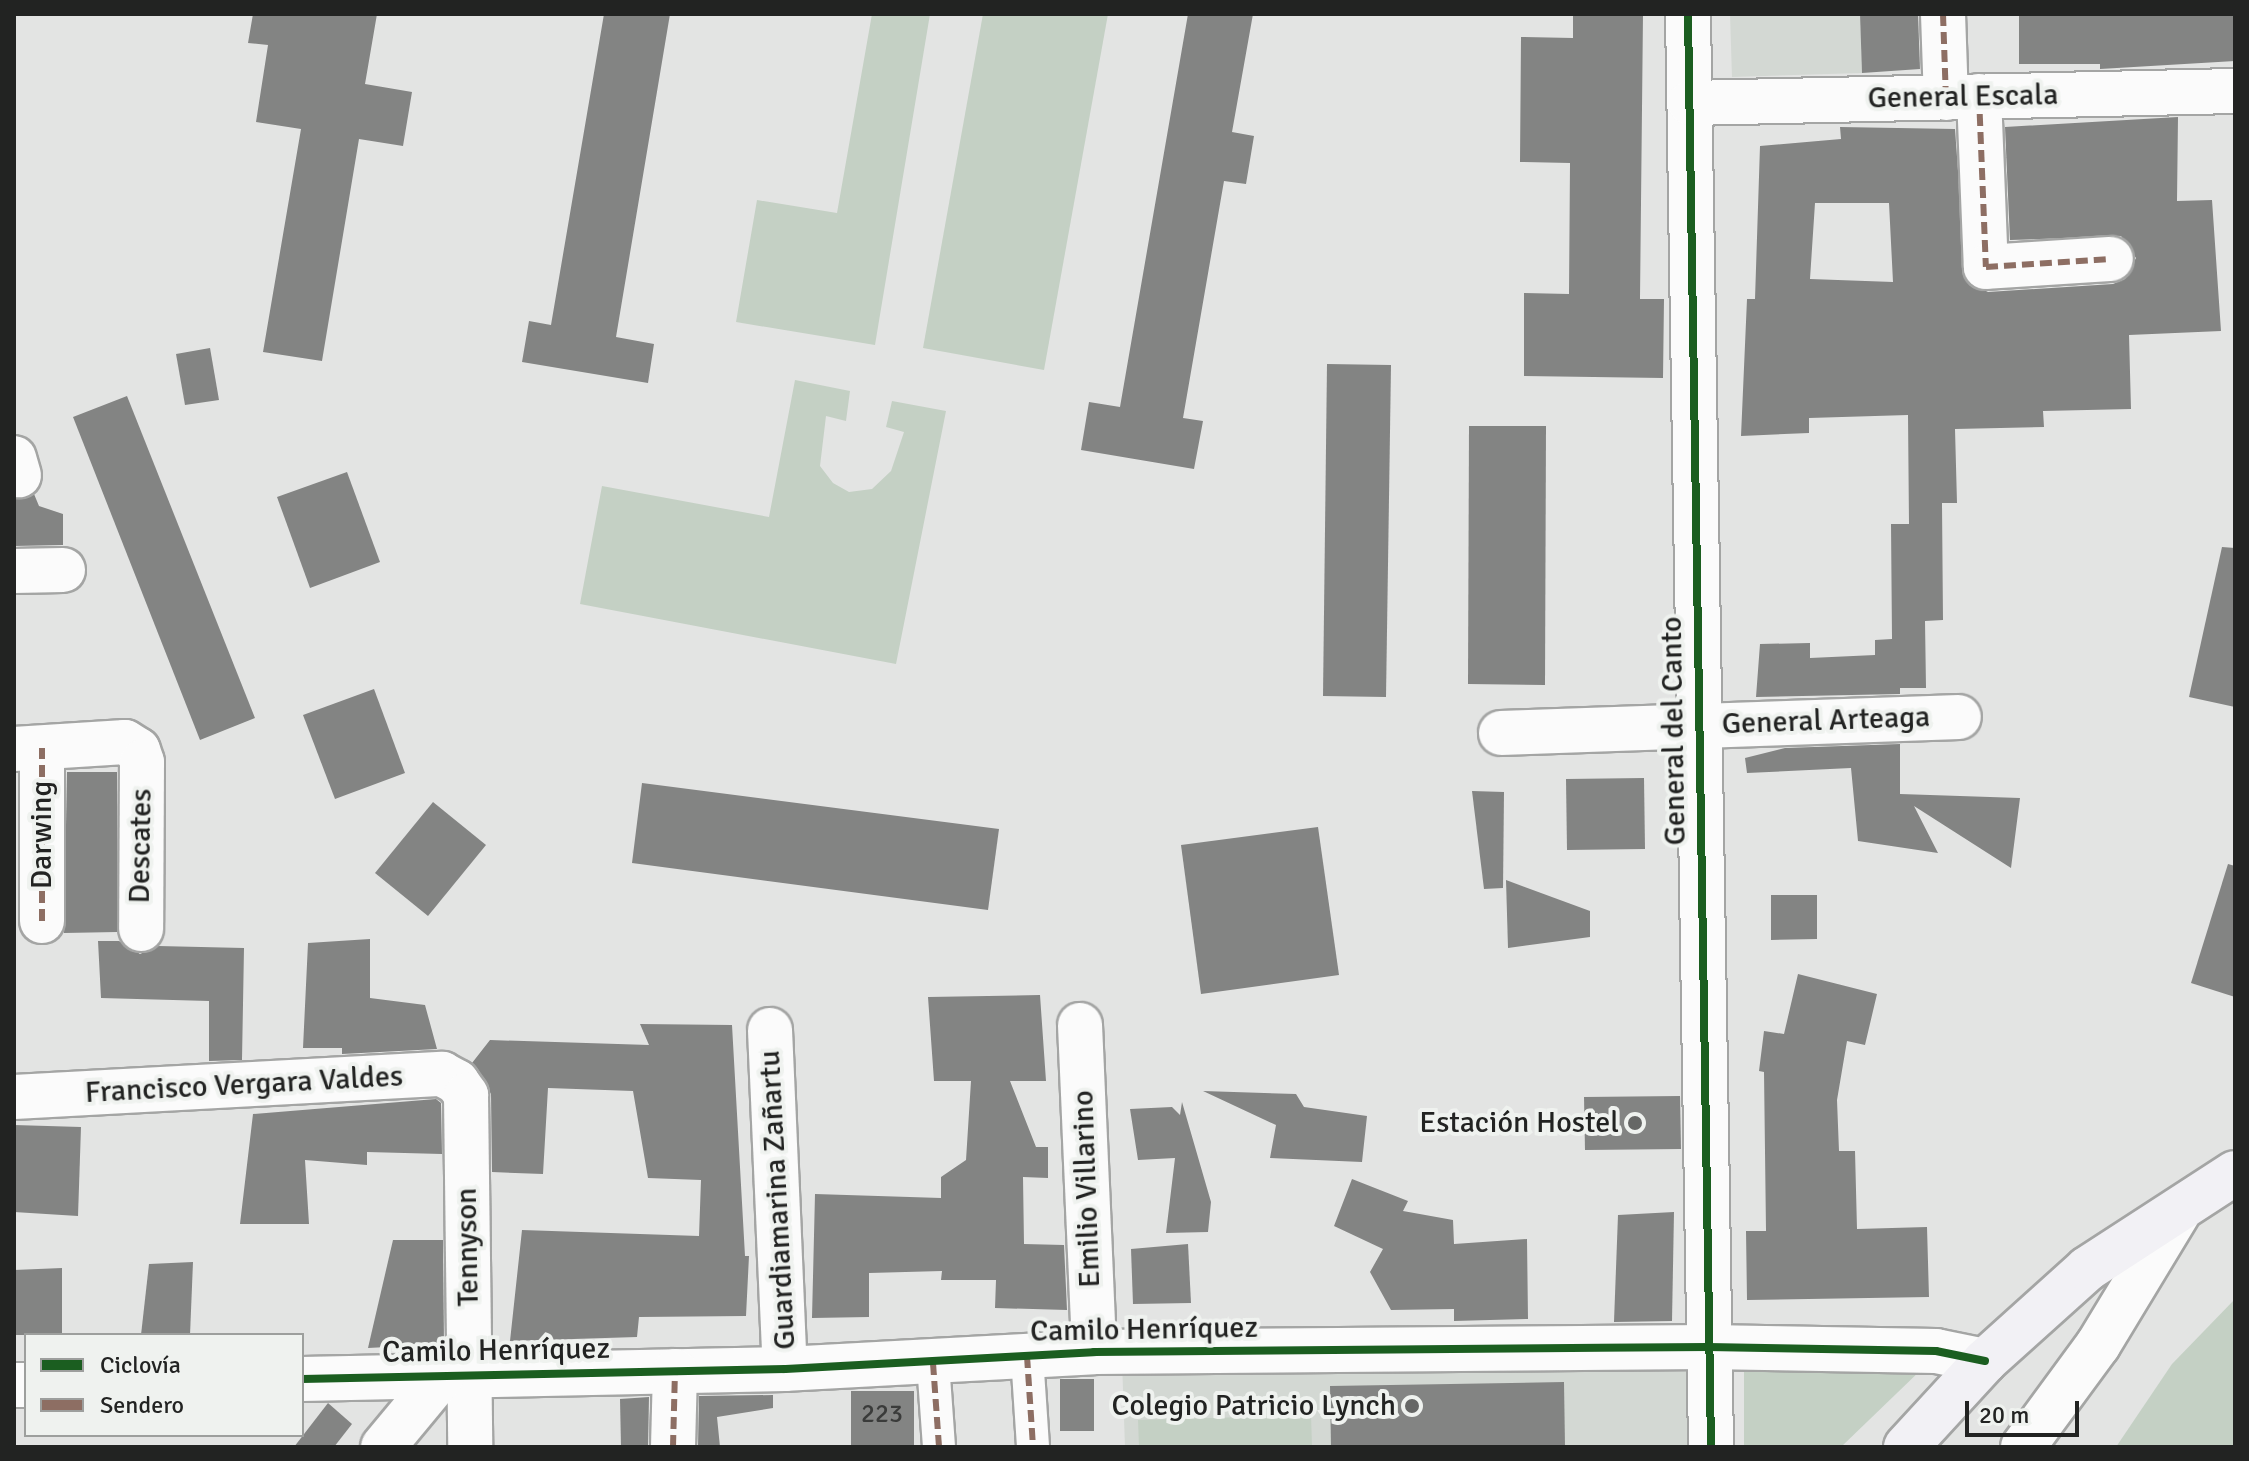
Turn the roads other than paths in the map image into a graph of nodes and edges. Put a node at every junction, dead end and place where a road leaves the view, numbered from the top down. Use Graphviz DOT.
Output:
graph roads {
  1 [pos="1688,14"];
  2 [pos="1943,14"];
  3 [pos="2235,91"];
  4 [pos="1963,97"];
  5 [pos="1690,103"];
  6 [pos="2111,259"];
  7 [pos="63,570"];
  8 [pos="14,571"];
  9 [pos="1959,717"];
  10 [pos="1698,724"];
  11 [pos="1501,733"];
  12 [pos="28,748"];
  13 [pos="42,921"];
  14 [pos="141,929"];
  15 [pos="1080,1025"];
  16 [pos="770,1030"];
  17 [pos="466,1095"];
  18 [pos="14,1097"];
  19 [pos="2235,1173"];
  20 [pos="2178,1213"];
  21 [pos="1708,1347"];
  22 [pos="1094,1352"];
  23 [pos="1027,1356"];
  24 [pos="1985,1361"];
  25 [pos="933,1363"];
  26 [pos="785,1369"];
  27 [pos="675,1371"];
  28 [pos="456,1376"];
  29 [pos="304,1379"];
  30 [pos="383,1447"];
  31 [pos="470,1447"];
  32 [pos="673,1447"];
  33 [pos="939,1447"];
  34 [pos="1033,1447"];
  35 [pos="1711,1447"];
  36 [pos="1906,1447"];
  37 [pos="2023,1447"];
  1 -- 5 [label="street, General del Canto"];
  2 -- 4 [label="street"];
  3 -- 4 [label="street, General Escala"];
  4 -- 5 [label="street, General Escala"];
  4 -- 6 [label="street"];
  5 -- 10 [label="street, General del Canto"];
  7 -- 8 [label="street"];
  9 -- 10 [label="street, General Arteaga"];
  10 -- 11 [label="street, General Arteaga"];
  10 -- 21 [label="street, General del Canto"];
  12 -- 13 [label="street, Darwing"];
  12 -- 14 [label="street, Descates"];
  15 -- 22 [label="street, Emilio Villarino"];
  16 -- 26 [label="street, Guardiamarina Zañartu"];
  17 -- 18 [label="street, Francisco Vergara Valdes"];
  17 -- 28 [label="street, Tennyson"];
  19 -- 20 [label="main road"];
  20 -- 24 [label="main road"];
  20 -- 37 [label="street"];
  21 -- 22 [label="street, Camilo Henríquez"];
  21 -- 24 [label="street, Camilo Henríquez"];
  21 -- 35 [label="street, General del Canto"];
  22 -- 23 [label="street, Camilo Henríquez"];
  23 -- 25 [label="street, Camilo Henríquez"];
  23 -- 34 [label="street"];
  24 -- 36 [label="main road"];
  25 -- 26 [label="street, Camilo Henríquez"];
  25 -- 33 [label="street"];
  26 -- 27 [label="street, Camilo Henríquez"];
  27 -- 28 [label="street, Camilo Henríquez"];
  27 -- 32 [label="street"];
  28 -- 29 [label="street, Camilo Henríquez"];
  28 -- 30 [label="street"];
  28 -- 31 [label="street, Tennyson"];
}
